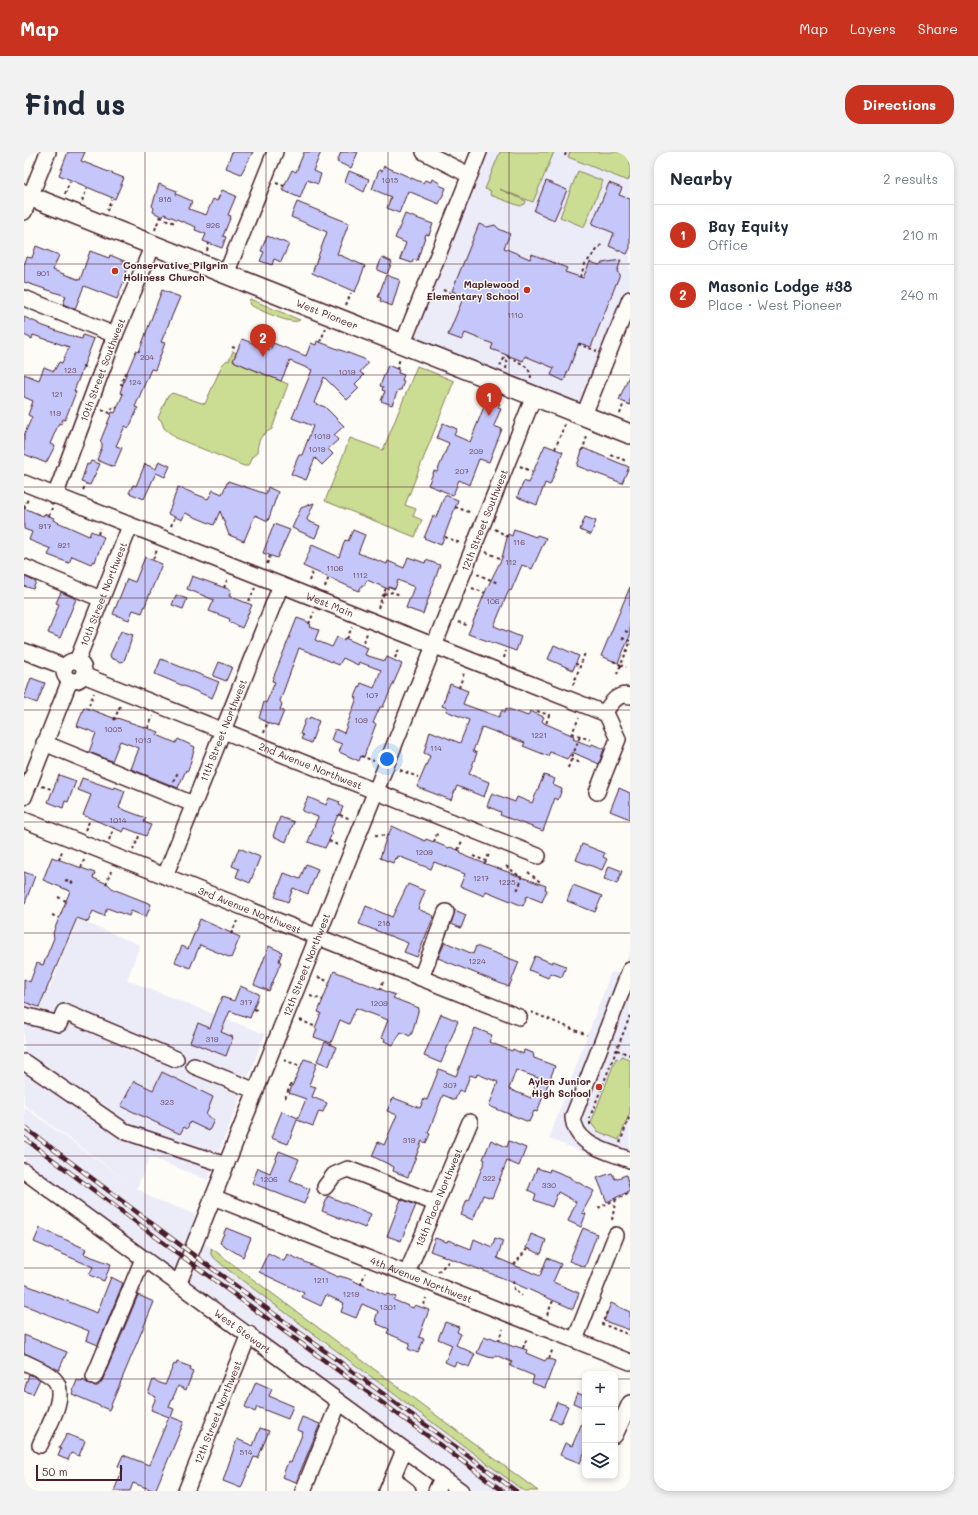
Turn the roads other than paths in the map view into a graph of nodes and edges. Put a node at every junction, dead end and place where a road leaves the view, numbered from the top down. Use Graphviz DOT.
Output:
graph roads {
  1 [pos="48,152"];
  2 [pos="275,152"];
  3 [pos="424,152"];
  4 [pos="479,152"];
  5 [pos="469,175"];
  6 [pos="26,201"];
  7 [pos="154,237"];
  8 [pos="226,274"];
  9 [pos="24,298"];
  10 [pos="630,299"];
  11 [pos="115,335"];
  12 [pos="402,351"];
  13 [pos="532,388"];
  14 [pos="586,424"];
  15 [pos="630,434"];
  16 [pos="24,483"];
  17 [pos="53,502"];
  18 [pos="130,526"];
  19 [pos="24,567"];
  20 [pos="281,585"];
  21 [pos="102,599"];
  22 [pos="434,645"];
  23 [pos="24,651"];
  24 [pos="74,671"];
  25 [pos="630,696"];
  26 [pos="605,712"];
  27 [pos="223,731"];
  28 [pos="44,743"];
  29 [pos="377,791"];
  30 [pos="597,792"];
  31 [pos="24,797"];
  32 [pos="193,804"];
  33 [pos="24,820"];
  34 [pos="538,856"];
  35 [pos="165,876"];
  36 [pos="446,912"];
  37 [pos="319,937"];
  38 [pos="630,970"];
  39 [pos="421,978"];
  40 [pos="630,988"];
  41 [pos="24,1015"];
  42 [pos="519,1017"];
  43 [pos="176,1059"];
  44 [pos="24,1062"];
  45 [pos="194,1066"];
  46 [pos="256,1090"];
  47 [pos="470,1122"];
  48 [pos="630,1154"];
  49 [pos="630,1160"];
  50 [pos="226,1165"];
  51 [pos="24,1171"];
  52 [pos="325,1188"];
  53 [pos="213,1197"];
  54 [pos="435,1203"];
  55 [pos="616,1236"];
  56 [pos="143,1259"];
  57 [pos="407,1273"];
  58 [pos="178,1285"];
  59 [pos="249,1334"];
  60 [pos="575,1340"];
  61 [pos="24,1362"];
  62 [pos="630,1362"];
  63 [pos="94,1377"];
  64 [pos="339,1402"];
  65 [pos="630,1403"];
  66 [pos="618,1429"];
  67 [pos="40,1445"];
  68 [pos="404,1450"];
  69 [pos="393,1476"];
  70 [pos="439,1484"];
  71 [pos="186,1491"];
  72 [pos="304,1491"];
  73 [pos="387,1491"];
  74 [pos="408,1491"];
  75 [pos="460,1491"];
  1 -- 6 [label="street"];
  2 -- 8 [label="street"];
  3 -- 5 [label="street"];
  4 -- 5 [label="street"];
  5 -- 12 [label="street"];
  6 -- 7 [label="main road, West Pioneer"];
  7 -- 8 [label="main road, West Pioneer"];
  7 -- 11 [label="street, 10th Street Southwest"];
  8 -- 12 [label="main road, West Pioneer"];
  9 -- 11 [label="street"];
  10 -- 14 [label="street"];
  11 -- 17 [label="street, 10th Street Southwest"];
  12 -- 13 [label="main road, West Pioneer"];
  13 -- 14 [label="main road, West Pioneer"];
  13 -- 22 [label="street, 12th Street Southwest"];
  14 -- 15 [label="main road, West Pioneer"];
  16 -- 17 [label="street, West Main"];
  17 -- 18 [label="street, West Main"];
  18 -- 20 [label="street, West Main"];
  18 -- 21 [label="street, 10th Street Northwest"];
  19 -- 21 [label="street"];
  20 -- 22 [label="street, West Main"];
  20 -- 27 [label="street, 11th Street Northwest"];
  21 -- 24 [label="street, 10th Street Northwest"];
  22 -- 26 [label="street, West Main"];
  22 -- 29 [label="street, 12th Street Northwest"];
  23 -- 24 [label="street, 2nd Avenue Northwest"];
  24 -- 27 [label="street, 2nd Avenue Northwest"];
  24 -- 28 [label="street, 10th Street Northwest"];
  25 -- 26 [label="street"];
  26 -- 30 [label="street"];
  27 -- 29 [label="street, 2nd Avenue Northwest"];
  27 -- 32 [label="street, 11th Street Northwest"];
  28 -- 31 [label="street, 10th Street Northwest"];
  28 -- 32 [label="street"];
  29 -- 34 [label="street, 2nd Avenue Northwest"];
  29 -- 37 [label="street, 12th Street Northwest"];
  32 -- 35 [label="street, 11th Street Northwest"];
  33 -- 35 [label="street, 3rd Avenue Northwest"];
  35 -- 37 [label="street, 3rd Avenue Northwest"];
  36 -- 39 [label="street"];
  37 -- 39 [label="street, 3rd Avenue Northwest"];
  37 -- 46 [label="street, 12th Street Northwest"];
  38 -- 49 [label="street"];
  39 -- 42 [label="street, 3rd Avenue Northwest"];
  40 -- 48 [label="street"];
  41 -- 43 [label="street"];
  44 -- 50 [label="street"];
  45 -- 46 [label="street"];
  46 -- 50 [label="street, 12th Street Northwest"];
  47 -- 54 [label="street, 13th Place Northwest"];
  50 -- 53 [label="street, 12th Street Northwest"];
  51 -- 56 [label="street, West Stewart"];
  52 -- 54 [label="street"];
  53 -- 57 [label="street, 4th Avenue Northwest"];
  53 -- 58 [label="street, 12th Street Northwest"];
  54 -- 57 [label="street, 13th Place Northwest"];
  55 -- 60 [label="street"];
  56 -- 58 [label="street, West Stewart"];
  56 -- 63 [label="street"];
  57 -- 60 [label="street, 4th Avenue Northwest"];
  58 -- 59 [label="street, West Stewart"];
  59 -- 64 [label="street, West Stewart"];
  59 -- 71 [label="street, 12th Street Northwest"];
  60 -- 62 [label="street, 4th Avenue Northwest"];
  61 -- 67 [label="street"];
  64 -- 68 [label="street, West Stewart"];
  64 -- 72 [label="street"];
  65 -- 66 [label="street"];
  68 -- 69 [label="street"];
  68 -- 70 [label="street, West Stewart"];
  69 -- 73 [label="street"];
  69 -- 74 [label="street"];
  70 -- 75 [label="street, West Stewart"];
}
